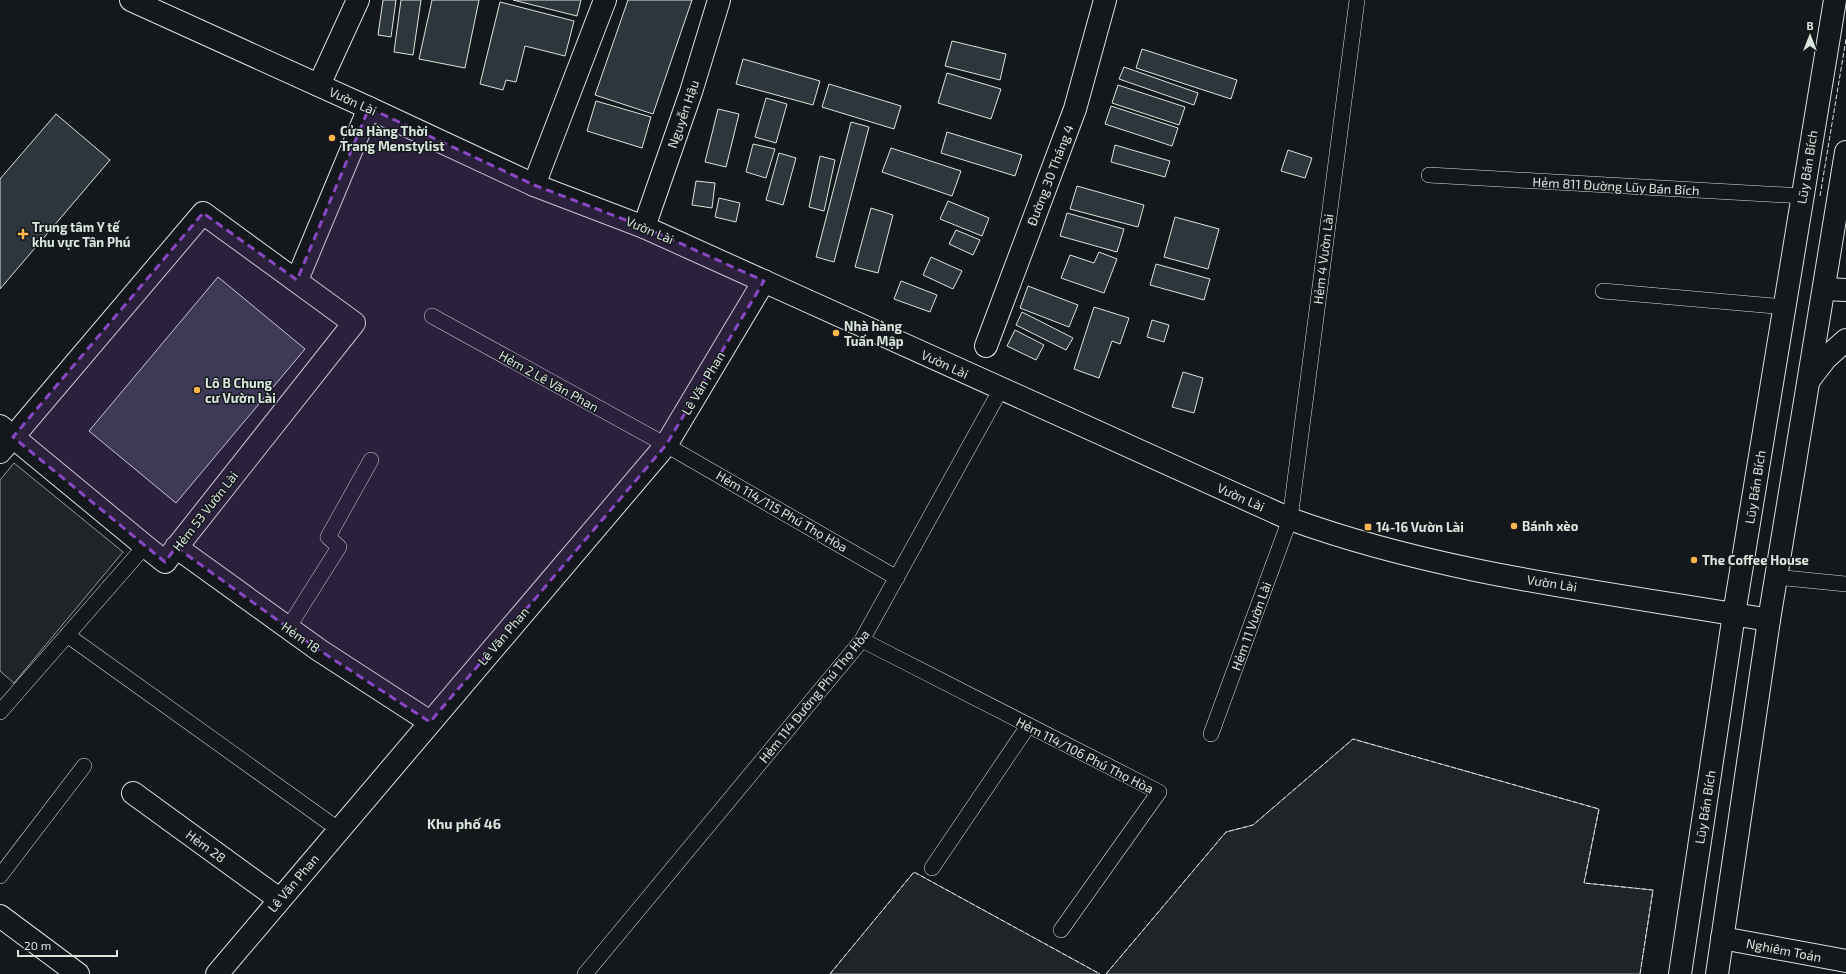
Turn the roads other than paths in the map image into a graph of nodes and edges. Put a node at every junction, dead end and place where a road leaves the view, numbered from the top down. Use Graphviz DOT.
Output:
graph roads {
  1 [pos="131,0"];
  2 [pos="358,0"];
  3 [pos="605,0"];
  4 [pos="719,0"];
  5 [pos="1105,0"];
  6 [pos="1357,0"];
  7 [pos="1835,0"];
  8 [pos="151,4"];
  9 [pos="319,85"];
  10 [pos="369,108"];
  11 [pos="1846,152"];
  12 [pos="1429,175"];
  13 [pos="534,185"];
  14 [pos="1803,196"];
  15 [pos="644,227"];
  16 [pos="297,280"];
  17 [pos="764,281"];
  18 [pos="1824,288"];
  19 [pos="1846,290"];
  20 [pos="1603,291"];
  21 [pos="1785,307"];
  22 [pos="432,316"];
  23 [pos="1846,340"];
  24 [pos="986,346"];
  25 [pos="1809,380"];
  26 [pos="1001,389"];
  27 [pos="4,438"];
  28 [pos="666,445"];
  29 [pos="371,460"];
  30 [pos="1290,519"];
  31 [pos="145,546"];
  32 [pos="176,547"];
  33 [pos="1776,577"];
  34 [pos="897,578"];
  35 [pos="1846,584"];
  36 [pos="1734,614"];
  37 [pos="1769,620"];
  38 [pos="288,628"];
  39 [pos="67,636"];
  40 [pos="862,640"];
  41 [pos="0,712"];
  42 [pos="430,722"];
  43 [pos="1028,726"];
  44 [pos="1211,734"];
  45 [pos="84,766"];
  46 [pos="133,793"];
  47 [pos="338,829"];
  48 [pos="932,868"];
  49 [pos="0,876"];
  50 [pos="279,899"];
  51 [pos="0,916"];
  52 [pos="1061,930"];
  53 [pos="1722,938"];
  54 [pos="1846,961"];
  55 [pos="78,974"];
  56 [pos="217,974"];
  57 [pos="585,974"];
  58 [pos="1680,974"];
  59 [pos="1716,974"];
  1 -- 8 [label="street, Vườn Lài"];
  2 -- 9 [label="street"];
  3 -- 13 [label="street"];
  4 -- 15 [label="street, Nguyễn Hậu"];
  5 -- 24 [label="street, Đường 30 Tháng 4"];
  6 -- 30 [label="lane, Hẻm 4 Vườn Lài"];
  7 -- 14 [label="street, Lũy Bán Bích"];
  8 -- 9 [label="street, Vườn Lài"];
  9 -- 10 [label="street, Vườn Lài"];
  10 -- 13 [label="street, Vườn Lài"];
  10 -- 16 [label="street"];
  11 -- 18 [label="street"];
  12 -- 14 [label="lane, Hẻm 811 Đường Lũy Bán Bích"];
  13 -- 15 [label="street, Vườn Lài"];
  14 -- 21 [label="street, Lũy Bán Bích"];
  15 -- 17 [label="street, Vườn Lài"];
  16 -- 27 [label="street, Hẻm 53 Vườn Lài"];
  16 -- 32 [label="street, Hẻm 53 Vườn Lài"];
  17 -- 26 [label="street, Vườn Lài"];
  17 -- 28 [label="street, Lê Văn Phan"];
  18 -- 19 [label="street"];
  18 -- 25 [label="street"];
  20 -- 21 [label="lane"];
  21 -- 36 [label="street, Lũy Bán Bích"];
  22 -- 28 [label="lane, Hẻm 2 Lê Văn Phan"];
  23 -- 25 [label="street"];
  25 -- 33 [label="street"];
  26 -- 30 [label="street, Vườn Lài"];
  26 -- 34 [label="lane, Hẻm 114 Đường Phú Thọ Hòa"];
  27 -- 31 [label="street"];
  28 -- 34 [label="lane, Hẻm 114/115 Phú Thọ Hòa"];
  28 -- 42 [label="street, Lê Văn Phan"];
  29 -- 38 [label="lane"];
  30 -- 36 [label="street, Vườn Lài"];
  30 -- 44 [label="lane, Hẻm 11 Vườn Lài"];
  31 -- 32 [label="street, Hẻm 53 Vườn Lài"];
  31 -- 39 [label="lane"];
  32 -- 38 [label="street, Hẻm 18"];
  33 -- 35 [label="lane"];
  33 -- 37 [label="street"];
  34 -- 40 [label="lane, Hẻm 114 Đường Phú Thọ Hòa"];
  36 -- 37 [label="street, Vườn Lài"];
  36 -- 58 [label="street, Lũy Bán Bích"];
  37 -- 53 [label="street"];
  38 -- 42 [label="street, Hẻm 18"];
  39 -- 41 [label="lane"];
  39 -- 47 [label="lane"];
  40 -- 43 [label="lane, Hẻm 114/106 Phú Thọ Hòa"];
  40 -- 57 [label="lane, Hẻm 114 Đường Phú Thọ Hòa"];
  42 -- 47 [label="street, Lê Văn Phan"];
  43 -- 48 [label="lane"];
  43 -- 52 [label="lane, Hẻm 114/106 Phú Thọ Hòa"];
  45 -- 49 [label="lane"];
  46 -- 50 [label="street, Hẻm 28"];
  47 -- 50 [label="street, Lê Văn Phan"];
  50 -- 56 [label="street, Lê Văn Phan"];
  51 -- 55 [label="street"];
  53 -- 54 [label="street, Nghiêm Toản"];
  53 -- 59 [label="street"];
}
